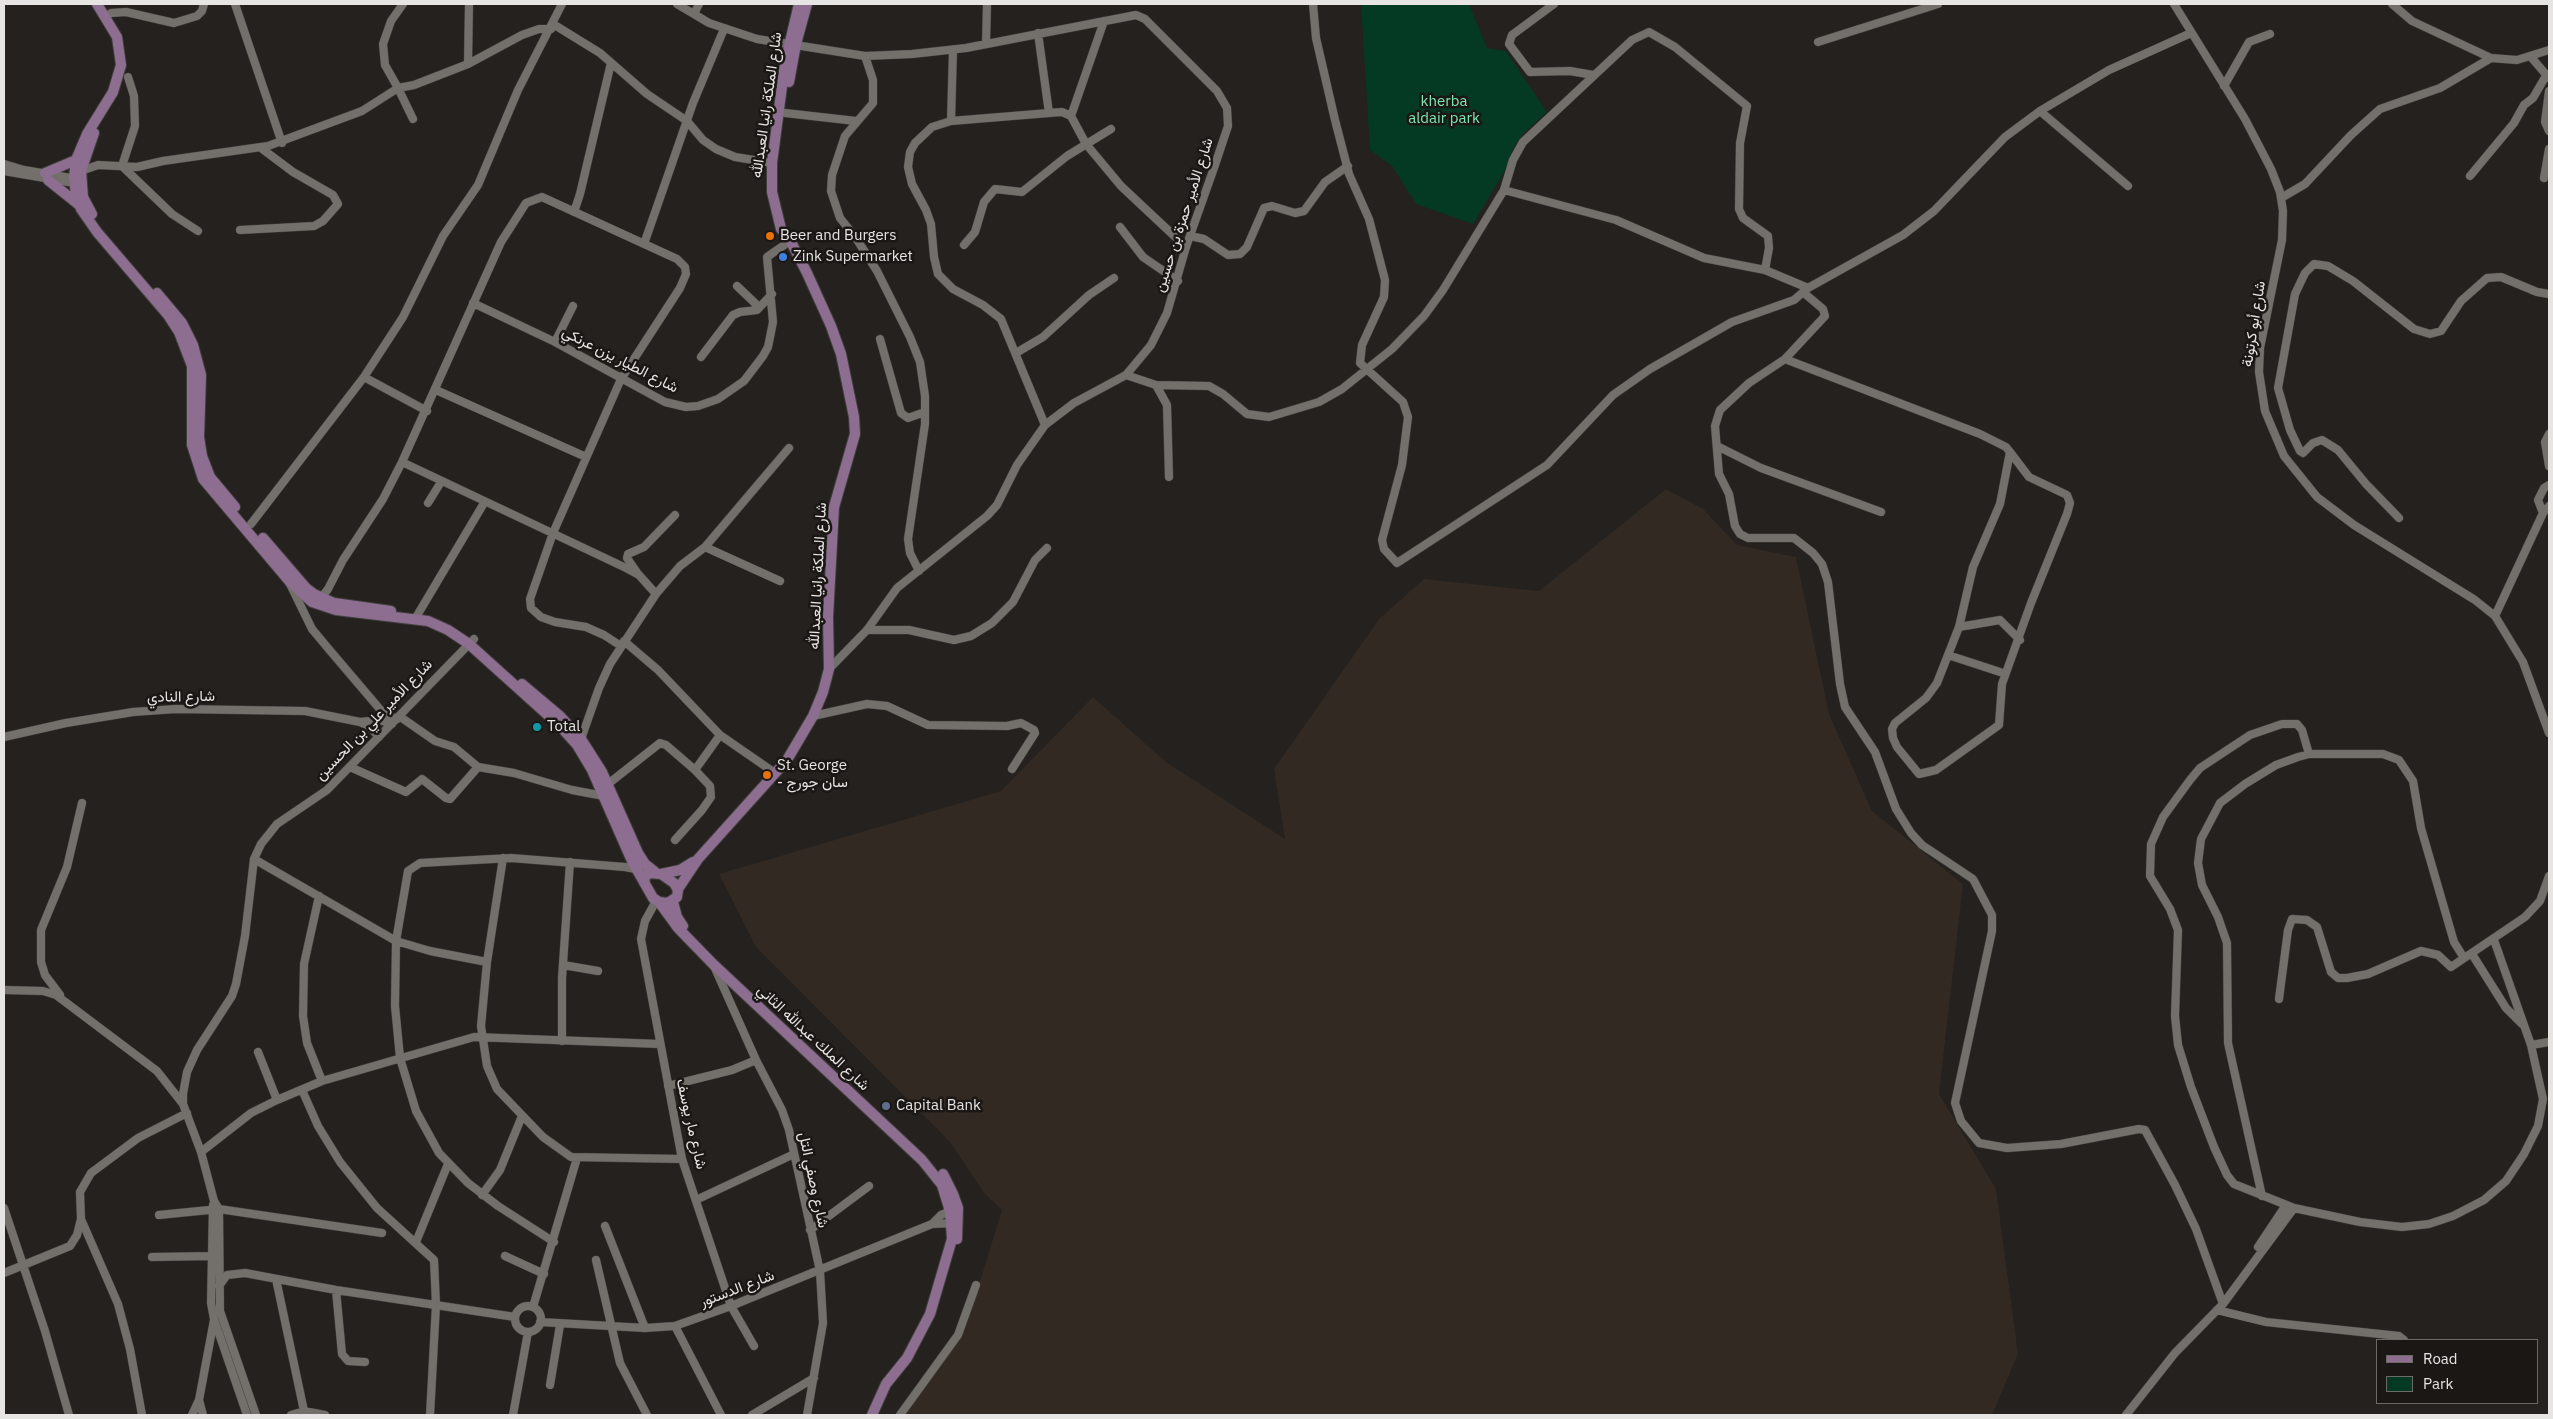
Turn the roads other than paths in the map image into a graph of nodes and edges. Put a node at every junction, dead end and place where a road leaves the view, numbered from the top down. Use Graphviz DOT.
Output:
graph roads {
  1 [pos="97,4"];
  2 [pos="204,4"];
  3 [pos="235,4"];
  4 [pos="402,4"];
  5 [pos="469,4"];
  6 [pos="562,4"];
  7 [pos="678,4"];
  8 [pos="699,4"];
  9 [pos="799,4"];
  10 [pos="807,4"];
  11 [pos="987,4"];
  12 [pos="1313,4"];
  13 [pos="1554,4"];
  14 [pos="1938,4"];
  15 [pos="2174,4"];
  16 [pos="2392,4"];
  17 [pos="694,14"];
  18 [pos="105,17"];
  19 [pos="1104,21"];
  20 [pos="552,26"];
  21 [pos="724,29"];
  22 [pos="2192,33"];
  23 [pos="1038,34"];
  24 [pos="2270,34"];
  25 [pos="1818,42"];
  26 [pos="792,44"];
  27 [pos="986,44"];
  28 [pos="953,50"];
  29 [pos="2549,50"];
  30 [pos="865,56"];
  31 [pos="2531,57"];
  32 [pos="2491,58"];
  33 [pos="611,63"];
  34 [pos="468,64"];
  35 [pos="1593,75"];
  36 [pos="2548,76"];
  37 [pos="128,77"];
  38 [pos="2224,86"];
  39 [pos="398,88"];
  40 [pos="2549,91"];
  41 [pos="2040,111"];
  42 [pos="785,112"];
  43 [pos="1049,113"];
  44 [pos="1071,116"];
  45 [pos="99,118"];
  46 [pos="413,119"];
  47 [pos="687,121"];
  48 [pos="856,121"];
  49 [pos="951,121"];
  50 [pos="1111,128"];
  51 [pos="2549,131"];
  52 [pos="282,143"];
  53 [pos="1086,144"];
  54 [pos="261,148"];
  55 [pos="2549,149"];
  56 [pos="76,160"];
  57 [pos="772,162"];
  58 [pos="4,164"];
  59 [pos="145,165"];
  60 [pos="122,166"];
  61 [pos="1348,166"];
  62 [pos="4,171"];
  63 [pos="46,176"];
  64 [pos="2470,176"];
  65 [pos="2544,178"];
  66 [pos="78,179"];
  67 [pos="139,181"];
  68 [pos="2128,186"];
  69 [pos="1504,190"];
  70 [pos="2282,198"];
  71 [pos="78,204"];
  72 [pos="574,212"];
  73 [pos="1120,227"];
  74 [pos="240,230"];
  75 [pos="198,231"];
  76 [pos="1190,236"];
  77 [pos="789,239"];
  78 [pos="644,244"];
  79 [pos="964,245"];
  80 [pos="1186,247"];
  81 [pos="1765,270"];
  82 [pos="1114,278"];
  83 [pos="1178,281"];
  84 [pos="737,286"];
  85 [pos="1806,291"];
  86 [pos="772,294"];
  87 [pos="2549,294"];
  88 [pos="473,303"];
  89 [pos="573,306"];
  90 [pos="759,307"];
  91 [pos="880,340"];
  92 [pos="555,342"];
  93 [pos="1016,353"];
  94 [pos="701,357"];
  95 [pos="1785,359"];
  96 [pos="1365,370"];
  97 [pos="1126,375"];
  98 [pos="364,377"];
  99 [pos="621,379"];
  100 [pos="1156,385"];
  101 [pos="436,390"];
  102 [pos="427,410"];
  103 [pos="925,412"];
  104 [pos="1045,425"];
  105 [pos="2549,434"];
  106 [pos="1717,446"];
  107 [pos="789,448"];
  108 [pos="2010,452"];
  109 [pos="586,457"];
  110 [pos="402,462"];
  111 [pos="2549,466"];
  112 [pos="1169,477"];
  113 [pos="441,482"];
  114 [pos="2549,485"];
  115 [pos="428,503"];
  116 [pos="484,503"];
  117 [pos="2549,506"];
  118 [pos="1880,512"];
  119 [pos="2543,513"];
  120 [pos="675,515"];
  121 [pos="2399,518"];
  122 [pos="250,524"];
  123 [pos="553,533"];
  124 [pos="705,547"];
  125 [pos="1047,548"];
  126 [pos="919,571"];
  127 [pos="639,575"];
  128 [pos="780,581"];
  129 [pos="290,582"];
  130 [pos="656,594"];
  131 [pos="316,600"];
  132 [pos="303,612"];
  133 [pos="2495,616"];
  134 [pos="416,617"];
  135 [pos="1959,627"];
  136 [pos="867,630"];
  137 [pos="2020,640"];
  138 [pos="471,642"];
  139 [pos="622,644"];
  140 [pos="1948,655"];
  141 [pos="829,669"];
  142 [pos="2000,672"];
  143 [pos="813,716"];
  144 [pos="396,720"];
  145 [pos="360,722"];
  146 [pos="2549,734"];
  147 [pos="720,735"];
  148 [pos="4,737"];
  149 [pos="379,737"];
  150 [pos="581,739"];
  151 [pos="2309,754"];
  152 [pos="478,766"];
  153 [pos="350,767"];
  154 [pos="695,770"];
  155 [pos="1012,770"];
  156 [pos="775,773"];
  157 [pos="608,784"];
  158 [pos="604,796"];
  159 [pos="82,803"];
  160 [pos="675,840"];
  161 [pos="503,858"];
  162 [pos="254,859"];
  163 [pos="698,859"];
  164 [pos="570,862"];
  165 [pos="635,868"];
  166 [pos="656,873"];
  167 [pos="2549,876"];
  168 [pos="645,883"];
  169 [pos="678,889"];
  170 [pos="318,896"];
  171 [pos="658,902"];
  172 [pos="672,902"];
  173 [pos="2494,940"];
  174 [pos="396,941"];
  175 [pos="2468,956"];
  176 [pos="487,962"];
  177 [pos="713,964"];
  178 [pos="563,966"];
  179 [pos="598,971"];
  180 [pos="4,990"];
  181 [pos="743,993"];
  182 [pos="2279,999"];
  183 [pos="64,1001"];
  184 [pos="730,1003"];
  185 [pos="2522,1024"];
  186 [pos="481,1037"];
  187 [pos="562,1041"];
  188 [pos="2549,1042"];
  189 [pos="660,1044"];
  190 [pos="2531,1045"];
  191 [pos="258,1052"];
  192 [pos="400,1058"];
  193 [pos="756,1060"];
  194 [pos="322,1081"];
  195 [pos="668,1086"];
  196 [pos="302,1090"];
  197 [pos="276,1100"];
  198 [pos="183,1104"];
  199 [pos="187,1113"];
  200 [pos="522,1116"];
  201 [pos="201,1152"];
  202 [pos="794,1154"];
  203 [pos="577,1158"];
  204 [pos="682,1159"];
  205 [pos="448,1164"];
  206 [pos="869,1186"];
  207 [pos="482,1195"];
  208 [pos="2262,1196"];
  209 [pos="696,1200"];
  210 [pos="2290,1206"];
  211 [pos="4,1208"];
  212 [pos="215,1209"];
  213 [pos="954,1210"];
  214 [pos="159,1215"];
  215 [pos="81,1219"];
  216 [pos="955,1223"];
  217 [pos="932,1224"];
  218 [pos="605,1226"];
  219 [pos="810,1230"];
  220 [pos="382,1233"];
  221 [pos="416,1242"];
  222 [pos="554,1242"];
  223 [pos="212,1256"];
  224 [pos="505,1256"];
  225 [pos="152,1257"];
  226 [pos="596,1260"];
  227 [pos="24,1264"];
  228 [pos="820,1271"];
  229 [pos="4,1273"];
  230 [pos="544,1274"];
  231 [pos="276,1278"];
  232 [pos="976,1285"];
  233 [pos="218,1288"];
  234 [pos="336,1290"];
  235 [pos="436,1306"];
  236 [pos="731,1306"];
  237 [pos="533,1307"];
  238 [pos="2220,1307"];
  239 [pos="220,1311"];
  240 [pos="515,1317"];
  241 [pos="214,1319"];
  242 [pos="540,1322"];
  243 [pos="560,1325"];
  244 [pos="675,1326"];
  245 [pos="611,1327"];
  246 [pos="645,1328"];
  247 [pos="528,1332"];
  248 [pos="2403,1339"];
  249 [pos="754,1346"];
  250 [pos="223,1347"];
  251 [pos="206,1352"];
  252 [pos="365,1362"];
  253 [pos="814,1378"];
  254 [pos="550,1385"];
  255 [pos="198,1400"];
  256 [pos="304,1411"];
  257 [pos="70,1415"];
  258 [pos="142,1415"];
  259 [pos="192,1415"];
  260 [pos="203,1415"];
  261 [pos="247,1415"];
  262 [pos="256,1415"];
  263 [pos="291,1415"];
  264 [pos="325,1415"];
  265 [pos="430,1415"];
  266 [pos="513,1415"];
  267 [pos="647,1415"];
  268 [pos="721,1415"];
  269 [pos="752,1415"];
  270 [pos="807,1415"];
  271 [pos="872,1415"];
  272 [pos="879,1415"];
  273 [pos="900,1415"];
  274 [pos="2126,1415"];
  1 -- 18 [label="main road"];
  2 -- 18 [label="street"];
  3 -- 52 [label="street"];
  4 -- 39 [label="street"];
  5 -- 34 [label="street"];
  6 -- 20 [label="street"];
  7 -- 17 [label="street, شارع الأمير حمزة بن حسين"];
  8 -- 17 [label="street"];
  9 -- 26 [label="main road, شارع الملكة رانيا العبدالله"];
  10 -- 26 [label="main road, شارع الملكة رانيا العبدالله"];
  11 -- 27 [label="street"];
  12 -- 61 [label="street"];
  13 -- 35 [label="street"];
  14 -- 25 [label="street"];
  15 -- 22 [label="street, شارع أبو كرتونة"];
  16 -- 32 [label="street"];
  17 -- 21 [label="street, شارع الأمير حمزة بن حسين"];
  18 -- 45 [label="main road"];
  19 -- 23 [label="street, شارع الأمير حمزة بن حسين"];
  19 -- 44 [label="street"];
  19 -- 76 [label="street, شارع الأمير حمزة بن حسين"];
  20 -- 33 [label="street"];
  20 -- 34 [label="street"];
  20 -- 98 [label="street"];
  21 -- 26 [label="street, شارع الأمير حمزة بن حسين"];
  21 -- 47 [label="street"];
  22 -- 38 [label="street, شارع أبو كرتونة"];
  22 -- 41 [label="street"];
  23 -- 27 [label="street, شارع الأمير حمزة بن حسين"];
  23 -- 43 [label="street"];
  24 -- 38 [label="street"];
  26 -- 30 [label="street, شارع الأمير حمزة بن حسين"];
  26 -- 42 [label="main road, شارع الملكة رانيا العبدالله"];
  26 -- 57 [label="main road, شارع الملكة رانيا العبدالله"];
  27 -- 28 [label="street, شارع الأمير حمزة بن حسين"];
  28 -- 30 [label="street, شارع الأمير حمزة بن حسين"];
  28 -- 49 [label="street"];
  29 -- 31 [label="street"];
  30 -- 48 [label="street"];
  31 -- 32 [label="street"];
  31 -- 36 [label="street"];
  32 -- 70 [label="street"];
  33 -- 47 [label="street"];
  33 -- 72 [label="street"];
  34 -- 39 [label="street"];
  35 -- 69 [label="street"];
  35 -- 81 [label="street"];
  36 -- 64 [label="street"];
  37 -- 60 [label="street"];
  38 -- 70 [label="street, شارع أبو كرتونة"];
  39 -- 46 [label="street"];
  39 -- 52 [label="street"];
  40 -- 51 [label="street"];
  41 -- 68 [label="street"];
  41 -- 85 [label="street"];
  42 -- 48 [label="street"];
  42 -- 77 [label="main road, شارع الملكة رانيا العبدالله"];
  43 -- 44 [label="street"];
  43 -- 49 [label="street"];
  44 -- 53 [label="street"];
  45 -- 56 [label="main road"];
  45 -- 66 [label="main road"];
  47 -- 57 [label="street"];
  47 -- 78 [label="street"];
  48 -- 103 [label="street"];
  49 -- 93 [label="street"];
  50 -- 53 [label="street"];
  52 -- 54 [label="street"];
  53 -- 79 [label="street"];
  53 -- 80 [label="street"];
  54 -- 59 [label="street"];
  54 -- 74 [label="street"];
  55 -- 65 [label="street"];
  56 -- 63 [label="main road"];
  56 -- 66 [label="main road"];
  57 -- 77 [label="main road, شارع الملكة رانيا العبدالله"];
  58 -- 63 [label="street"];
  59 -- 60 [label="street"];
  59 -- 67 [label="street"];
  60 -- 66 [label="street"];
  60 -- 67 [label="street"];
  61 -- 76 [label="street"];
  61 -- 96 [label="street"];
  62 -- 63 [label="street"];
  63 -- 66 [label="street"];
  63 -- 71 [label="main road"];
  66 -- 71 [label="main road"];
  66 -- 122 [label="main road"];
  67 -- 75 [label="street"];
  69 -- 81 [label="street"];
  69 -- 96 [label="street"];
  70 -- 133 [label="street, شارع أبو كرتونة"];
  71 -- 129 [label="main road"];
  72 -- 78 [label="street"];
  72 -- 88 [label="street"];
  73 -- 83 [label="street"];
  76 -- 80 [label="street, شارع الأمير حمزة بن حسين"];
  77 -- 86 [label="street, شارع الطيار يزن عرنكي"];
  77 -- 141 [label="main road, شارع الملكة رانيا العبدالله"];
  78 -- 99 [label="street"];
  80 -- 83 [label="street, شارع الأمير حمزة بن حسين"];
  81 -- 85 [label="street"];
  82 -- 93 [label="street"];
  83 -- 97 [label="street, شارع الأمير حمزة بن حسين"];
  84 -- 90 [label="street"];
  85 -- 95 [label="street"];
  85 -- 96 [label="street"];
  86 -- 90 [label="street"];
  86 -- 99 [label="street, شارع الطيار يزن عرنكي"];
  87 -- 121 [label="street"];
  88 -- 92 [label="street, شارع الطيار يزن عرنكي"];
  88 -- 101 [label="street"];
  89 -- 92 [label="street"];
  90 -- 94 [label="street"];
  91 -- 103 [label="street"];
  92 -- 99 [label="street, شارع الطيار يزن عرنكي"];
  93 -- 104 [label="street"];
  95 -- 106 [label="street"];
  95 -- 108 [label="street"];
  96 -- 100 [label="street"];
  97 -- 100 [label="street"];
  97 -- 104 [label="street, شارع الأمير حمزة بن حسين"];
  98 -- 102 [label="street"];
  98 -- 122 [label="street"];
  99 -- 109 [label="street"];
  100 -- 112 [label="street"];
  101 -- 102 [label="street"];
  101 -- 109 [label="street"];
  102 -- 110 [label="street"];
  103 -- 126 [label="street"];
  104 -- 126 [label="street, شارع الأمير حمزة بن حسين"];
  105 -- 111 [label="street"];
  106 -- 118 [label="street"];
  106 -- 238 [label="street"];
  107 -- 124 [label="street"];
  108 -- 135 [label="street"];
  108 -- 137 [label="street"];
  109 -- 123 [label="street"];
  110 -- 113 [label="street"];
  110 -- 131 [label="street"];
  113 -- 115 [label="street"];
  113 -- 116 [label="street"];
  114 -- 119 [label="street"];
  116 -- 123 [label="street"];
  116 -- 134 [label="street"];
  117 -- 119 [label="street"];
  119 -- 133 [label="street"];
  120 -- 127 [label="street"];
  122 -- 131 [label="main road"];
  123 -- 127 [label="street"];
  123 -- 139 [label="street"];
  124 -- 128 [label="street"];
  124 -- 130 [label="street"];
  125 -- 136 [label="street"];
  126 -- 136 [label="street, شارع الأمير حمزة بن حسين"];
  127 -- 130 [label="street"];
  129 -- 131 [label="main road"];
  129 -- 132 [label="street"];
  130 -- 139 [label="street"];
  131 -- 132 [label="street"];
  131 -- 134 [label="main road"];
  132 -- 144 [label="street"];
  133 -- 146 [label="street, شارع أبو كرتونة"];
  134 -- 138 [label="main road"];
  135 -- 137 [label="street"];
  135 -- 140 [label="street"];
  136 -- 141 [label="street, شارع الأمير حمزة بن حسين"];
  137 -- 140 [label="street"];
  138 -- 144 [label="street, شارع الأمير علي بن الحسين"];
  138 -- 150 [label="main road"];
  138 -- 158 [label="main road, شارع الملك عبدالله الثاني"];
  139 -- 147 [label="street"];
  139 -- 150 [label="street"];
  140 -- 142 [label="street"];
  141 -- 143 [label="main road, شارع الملكة رانيا العبدالله"];
  143 -- 155 [label="street"];
  143 -- 156 [label="main road, شارع الملكة رانيا العبدالله"];
  144 -- 145 [label="street, شارع النادي"];
  144 -- 149 [label="street, شارع الأمير علي بن الحسين"];
  144 -- 152 [label="street"];
  145 -- 148 [label="street, شارع النادي"];
  145 -- 149 [label="street, شارع النادي"];
  147 -- 154 [label="street"];
  147 -- 156 [label="street"];
  149 -- 153 [label="street, شارع الأمير علي بن الحسين"];
  150 -- 157 [label="main road"];
  151 -- 175 [label="street"];
  151 -- 208 [label="street"];
  151 -- 208 [label="street"];
  152 -- 153 [label="street"];
  152 -- 158 [label="street"];
  153 -- 162 [label="street, شارع الأمير علي بن الحسين"];
  154 -- 157 [label="street"];
  154 -- 160 [label="street"];
  156 -- 163 [label="main road, شارع الملكة رانيا العبدالله"];
  157 -- 166 [label="main road"];
  158 -- 165 [label="main road, شارع الملك عبدالله الثاني"];
  159 -- 183 [label="street"];
  161 -- 164 [label="street"];
  161 -- 174 [label="street"];
  161 -- 176 [label="street"];
  162 -- 170 [label="street"];
  162 -- 198 [label="street, شارع الأمير علي بن الحسين"];
  163 -- 166 [label="main road, شارع الملكة رانيا العبدالله"];
  163 -- 169 [label="main road, شارع الملكة رانيا العبدالله"];
  164 -- 165 [label="street"];
  164 -- 178 [label="street"];
  165 -- 166 [label="street"];
  165 -- 168 [label="main road, شارع الملك عبدالله الثاني"];
  166 -- 168 [label="main road"];
  166 -- 169 [label="main road"];
  167 -- 173 [label="street"];
  168 -- 171 [label="main road, شارع الملك عبدالله الثاني"];
  169 -- 172 [label="main road, شارع الملكة رانيا العبدالله"];
  170 -- 174 [label="street"];
  170 -- 194 [label="street"];
  171 -- 172 [label="main road"];
  171 -- 177 [label="main road, شارع الملك عبدالله الثاني"];
  171 -- 189 [label="street, شارع مار يوسف"];
  172 -- 213 [label="main road, شارع الملك عبدالله الثاني"];
  173 -- 175 [label="street"];
  173 -- 185 [label="street"];
  174 -- 176 [label="street"];
  174 -- 192 [label="street"];
  175 -- 182 [label="street"];
  175 -- 185 [label="street"];
  176 -- 186 [label="street"];
  177 -- 181 [label="main road, شارع الملك عبدالله الثاني"];
  177 -- 184 [label="street, شارع وصفي التل"];
  178 -- 179 [label="street"];
  178 -- 187 [label="street"];
  180 -- 183 [label="street"];
  181 -- 184 [label="street"];
  181 -- 213 [label="main road, شارع الملك عبدالله الثاني"];
  183 -- 198 [label="street"];
  184 -- 193 [label="street, شارع وصفي التل"];
  185 -- 190 [label="street"];
  186 -- 187 [label="street"];
  186 -- 192 [label="street"];
  186 -- 200 [label="street"];
  187 -- 189 [label="street"];
  188 -- 190 [label="street"];
  189 -- 195 [label="street, شارع مار يوسف"];
  190 -- 210 [label="street"];
  191 -- 197 [label="street"];
  192 -- 194 [label="street"];
  192 -- 205 [label="street"];
  193 -- 195 [label="street"];
  193 -- 202 [label="street, شارع وصفي التل"];
  194 -- 196 [label="street"];
  195 -- 204 [label="street, شارع مار يوسف"];
  196 -- 197 [label="street"];
  196 -- 221 [label="street"];
  197 -- 201 [label="street"];
  198 -- 199 [label="street, شارع الأمير علي بن الحسين"];
  199 -- 201 [label="street, شارع الأمير علي بن الحسين"];
  199 -- 215 [label="street"];
  200 -- 203 [label="street"];
  200 -- 207 [label="street"];
  201 -- 212 [label="street, شارع الأمير علي بن الحسين"];
  202 -- 209 [label="street"];
  202 -- 219 [label="street, شارع وصفي التل"];
  203 -- 204 [label="street"];
  203 -- 222 [label="street"];
  204 -- 209 [label="street, شارع مار يوسف"];
  205 -- 207 [label="street"];
  205 -- 221 [label="street"];
  206 -- 219 [label="street"];
  207 -- 222 [label="street"];
  208 -- 210 [label="street"];
  209 -- 236 [label="street, شارع مار يوسف"];
  210 -- 238 [label="street"];
  211 -- 227 [label="street"];
  212 -- 214 [label="street"];
  212 -- 220 [label="street"];
  212 -- 223 [label="street"];
  212 -- 233 [label="street"];
  213 -- 216 [label="main road, شارع الملك عبدالله الثاني"];
  213 -- 217 [label="street, شارع الدستور"];
  215 -- 227 [label="street"];
  215 -- 258 [label="street"];
  216 -- 217 [label="street, شارع الدستور"];
  216 -- 271 [label="main road, شارع الملك عبدالله الثاني"];
  216 -- 272 [label="main road, شارع الملك عبدالله الثاني"];
  217 -- 228 [label="street, شارع الدستور"];
  218 -- 246 [label="street"];
  219 -- 228 [label="street, شارع وصفي التل"];
  221 -- 235 [label="street"];
  222 -- 230 [label="street"];
  223 -- 225 [label="street"];
  223 -- 241 [label="street"];
  224 -- 230 [label="street"];
  226 -- 245 [label="street"];
  227 -- 229 [label="street"];
  227 -- 257 [label="street"];
  228 -- 236 [label="street, شارع الدستور"];
  228 -- 253 [label="street, شارع وصفي التل"];
  230 -- 237 [label="street"];
  231 -- 233 [label="street"];
  231 -- 234 [label="street"];
  231 -- 256 [label="street"];
  232 -- 273 [label="street"];
  233 -- 239 [label="street"];
  234 -- 235 [label="street"];
  234 -- 252 [label="street"];
  235 -- 240 [label="street"];
  235 -- 265 [label="street"];
  236 -- 244 [label="street, شارع الدستور"];
  236 -- 249 [label="street, شارع مار يوسف"];
  237 -- 240 [label="street"];
  237 -- 242 [label="street"];
  238 -- 248 [label="street"];
  238 -- 274 [label="street"];
  239 -- 241 [label="street"];
  239 -- 262 [label="street"];
  240 -- 247 [label="street"];
  241 -- 250 [label="street"];
  241 -- 251 [label="street"];
  242 -- 243 [label="street, شارع الدستور"];
  242 -- 247 [label="street"];
  243 -- 245 [label="street, شارع الدستور"];
  243 -- 254 [label="street"];
  244 -- 246 [label="street, شارع الدستور"];
  244 -- 268 [label="street"];
  245 -- 246 [label="street, شارع الدستور"];
  245 -- 267 [label="street"];
  247 -- 266 [label="street"];
  250 -- 251 [label="street"];
  250 -- 261 [label="street"];
  251 -- 255 [label="street"];
  253 -- 269 [label="street"];
  253 -- 270 [label="street, شارع وصفي التل"];
  255 -- 259 [label="street"];
  255 -- 260 [label="street"];
  256 -- 263 [label="street"];
  256 -- 264 [label="street"];
}
